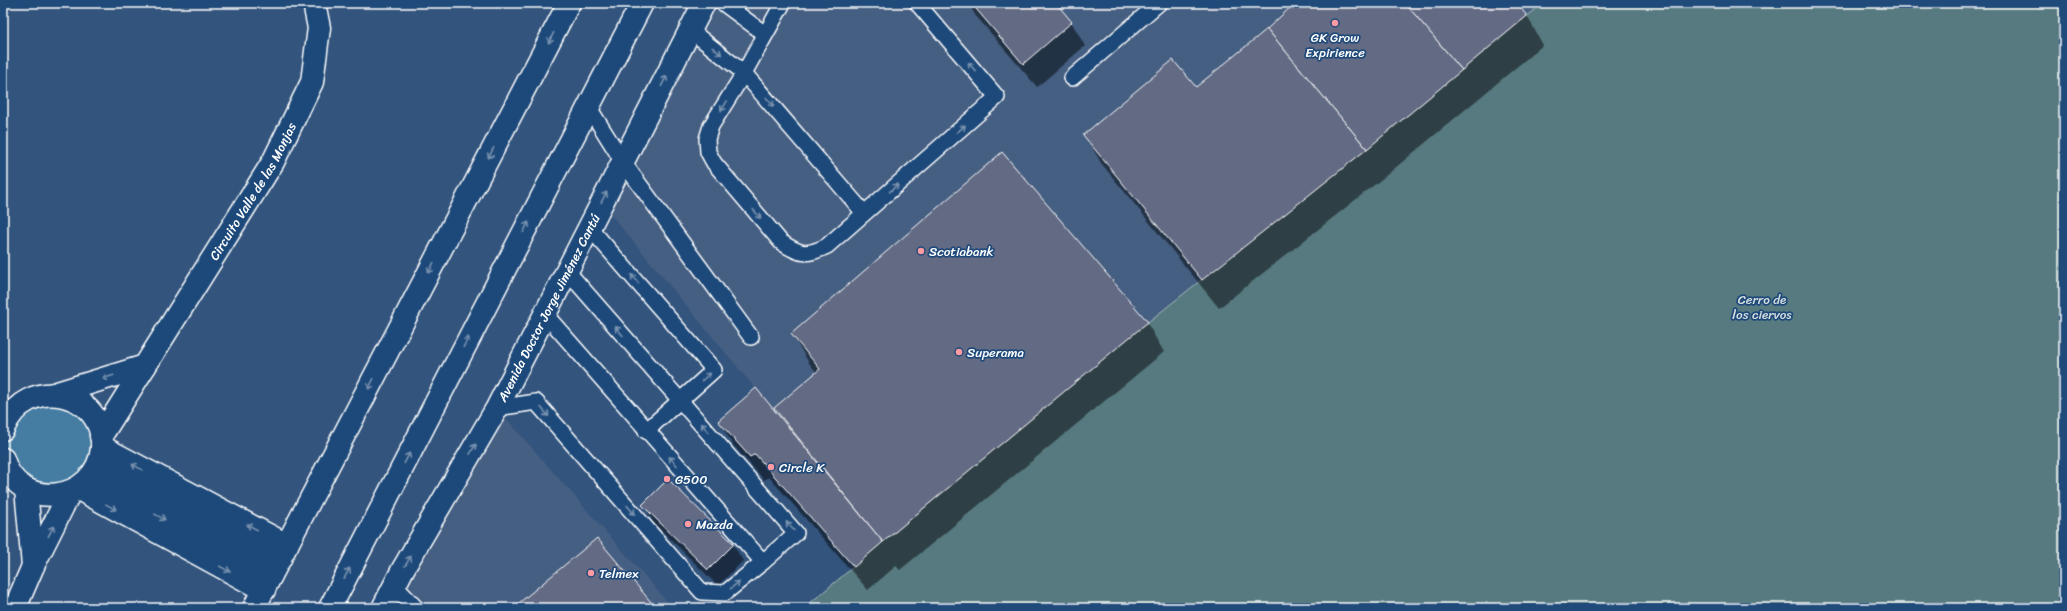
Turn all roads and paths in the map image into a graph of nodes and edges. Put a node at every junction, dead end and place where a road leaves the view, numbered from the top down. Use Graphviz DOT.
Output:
graph roads {
  1 [pos="314,3"];
  2 [pos="569,3"];
  3 [pos="642,3"];
  4 [pos="704,3"];
  5 [pos="723,3"];
  6 [pos="783,3"];
  7 [pos="917,3"];
  8 [pos="1159,3"];
  9 [pos="690,30"];
  10 [pos="765,34"];
  11 [pos="744,73"];
  12 [pos="1072,78"];
  13 [pos="588,106"];
  14 [pos="623,162"];
  15 [pos="864,213"];
  16 [pos="589,227"];
  17 [pos="566,271"];
  18 [pos="544,313"];
  19 [pos="751,337"];
  20 [pos="145,366"];
  21 [pos="54,394"];
  22 [pos="680,400"];
  23 [pos="12,405"];
  24 [pos="497,408"];
  25 [pos="3,428"];
  26 [pos="646,431"];
  27 [pos="3,459"];
  28 [pos="90,467"];
  29 [pos="26,488"];
  30 [pos="763,562"];
  31 [pos="33,566"];
  32 [pos="271,575"];
  33 [pos="395,586"];
  34 [pos="16,608"];
  35 [pos="330,608"];
  36 [pos="383,608"];
  37 [pos="416,608"];
  1 -- 20 [label="street, Circuito Valle de las Monjas"];
  2 -- 32 [label="street, one-way"];
  3 -- 13 [label="street"];
  4 -- 9 [label="street, Avenida Doctor Jorge Jiménez Cantú"];
  5 -- 10 [label="lane"];
  6 -- 10 [label="lane"];
  15 -- 7 [label="lane, one-way"];
  8 -- 12 [label="lane"];
  9 -- 11 [label="lane, one-way"];
  14 -- 9 [label="street, Avenida Doctor Jorge Jiménez Cantú, one-way"];
  10 -- 11 [label="lane"];
  11 -- 15 [label="lane, one-way"];
  11 -- 15 [label="lane, one-way"];
  13 -- 14 [label="lane"];
  35 -- 13 [label="street, one-way"];
  16 -- 14 [label="street, Avenida Doctor Jorge Jiménez Cantú, one-way"];
  14 -- 19 [label="lane"];
  16 -- 17 [label="street, Avenida Doctor Jorge Jiménez Cantú"];
  22 -- 16 [label="lane, one-way"];
  17 -- 18 [label="street, Avenida Doctor Jorge Jiménez Cantú"];
  22 -- 17 [label="lane, one-way"];
  18 -- 24 [label="street, Avenida Doctor Jorge Jiménez Cantú"];
  18 -- 26 [label="lane"];
  20 -- 21 [label="street, one-way"];
  20 -- 28 [label="street, Circuito Valle de las Monjas"];
  21 -- 23 [label="street"];
  21 -- 28 [label="street"];
  22 -- 26 [label="lane"];
  30 -- 22 [label="lane, one-way"];
  23 -- 25 [label="street"];
  24 -- 30 [label="lane, one-way"];
  33 -- 24 [label="street, Avenida Doctor Jorge Jiménez Cantú, one-way"];
  30 -- 26 [label="lane, one-way"];
  27 -- 29 [label="street"];
  28 -- 29 [label="street"];
  31 -- 28 [label="street, Circuito Valle de las Monjas, one-way"];
  32 -- 28 [label="street, one-way"];
  28 -- 32 [label="street, one-way"];
  29 -- 31 [label="street"];
  31 -- 34 [label="street, Circuito Valle de las Monjas"];
  33 -- 36 [label="street, Avenida Doctor Jorge Jiménez Cantú"];
  33 -- 37 [label="lane"];
}
